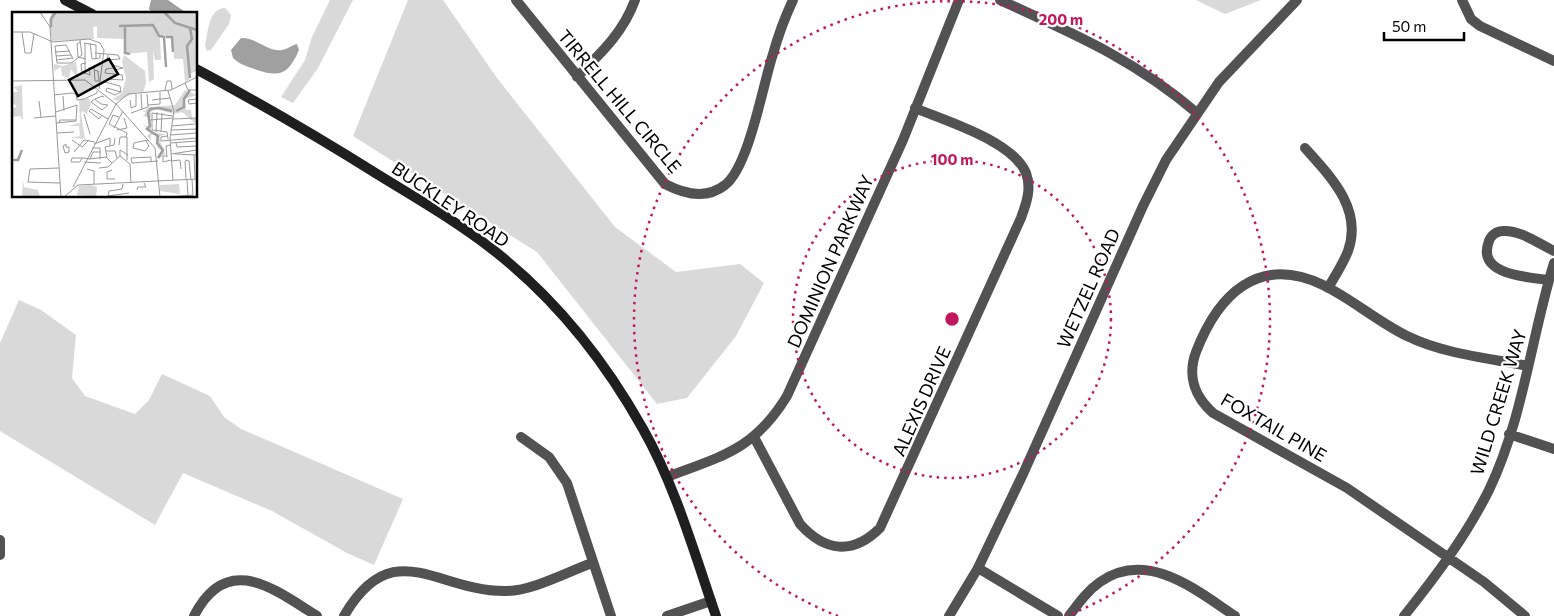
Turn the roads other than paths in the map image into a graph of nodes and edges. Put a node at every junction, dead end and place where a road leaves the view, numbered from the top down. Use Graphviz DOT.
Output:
graph roads {
  1 [pos="66,0"];
  2 [pos="516,0"];
  3 [pos="635,0"];
  4 [pos="793,0"];
  5 [pos="958,0"];
  6 [pos="1000,0"];
  7 [pos="1297,0"];
  8 [pos="1462,0"];
  9 [pos="88,12"];
  10 [pos="1554,61"];
  11 [pos="198,70"];
  12 [pos="577,77"];
  13 [pos="915,108"];
  14 [pos="1197,113"];
  15 [pos="1306,148"];
  16 [pos="1554,251"];
  17 [pos="1554,265"];
  18 [pos="1549,280"];
  19 [pos="1328,288"];
  20 [pos="1528,366"];
  21 [pos="1509,434"];
  22 [pos="521,437"];
  23 [pos="754,438"];
  24 [pos="1554,449"];
  25 [pos="667,478"];
  26 [pos="0,540"];
  27 [pos="0,555"];
  28 [pos="1449,558"];
  29 [pos="592,563"];
  30 [pos="978,568"];
  31 [pos="711,601"];
  32 [pos="194,616"];
  33 [pos="317,616"];
  34 [pos="344,616"];
  35 [pos="611,616"];
  36 [pos="667,616"];
  37 [pos="716,616"];
  38 [pos="949,616"];
  39 [pos="1058,616"];
  40 [pos="1069,616"];
  41 [pos="1235,616"];
  42 [pos="1404,616"];
  43 [pos="1525,616"];
  1 -- 9 [label="main road"];
  2 -- 12 [label="street, TIRRELL HILL CIRCLE"];
  3 -- 12 [label="street"];
  4 -- 12 [label="street, TIRRELL HILL CIRCLE"];
  5 -- 13 [label="street, DOMINION PARKWAY"];
  6 -- 14 [label="street"];
  7 -- 14 [label="street, WETZEL ROAD"];
  8 -- 10 [label="street"];
  11 -- 25 [label="main road, BUCKLEY ROAD"];
  13 -- 23 [label="street, DOMINION PARKWAY"];
  13 -- 23 [label="street, ALEXIS DRIVE"];
  14 -- 30 [label="street, WETZEL ROAD"];
  15 -- 19 [label="street"];
  16 -- 18 [label="street"];
  17 -- 18 [label="street, WILD CREEK WAY"];
  18 -- 20 [label="street, WILD CREEK WAY"];
  19 -- 20 [label="street, FOXTAIL PINE"];
  19 -- 28 [label="street, FOXTAIL PINE"];
  20 -- 21 [label="street, WILD CREEK WAY"];
  21 -- 24 [label="street"];
  21 -- 28 [label="street, WILD CREEK WAY"];
  22 -- 29 [label="street"];
  23 -- 25 [label="street, DOMINION PARKWAY"];
  25 -- 31 [label="main road, BUCKLEY ROAD"];
  26 -- 27 [label="street"];
  28 -- 42 [label="street, WILD CREEK WAY"];
  28 -- 43 [label="street, FOXTAIL PINE"];
  29 -- 34 [label="street"];
  29 -- 35 [label="street"];
  30 -- 38 [label="street, WETZEL ROAD"];
  30 -- 39 [label="street"];
  31 -- 36 [label="street"];
  31 -- 37 [label="main road, BUCKLEY ROAD"];
  32 -- 33 [label="street"];
  40 -- 41 [label="street"];
}
